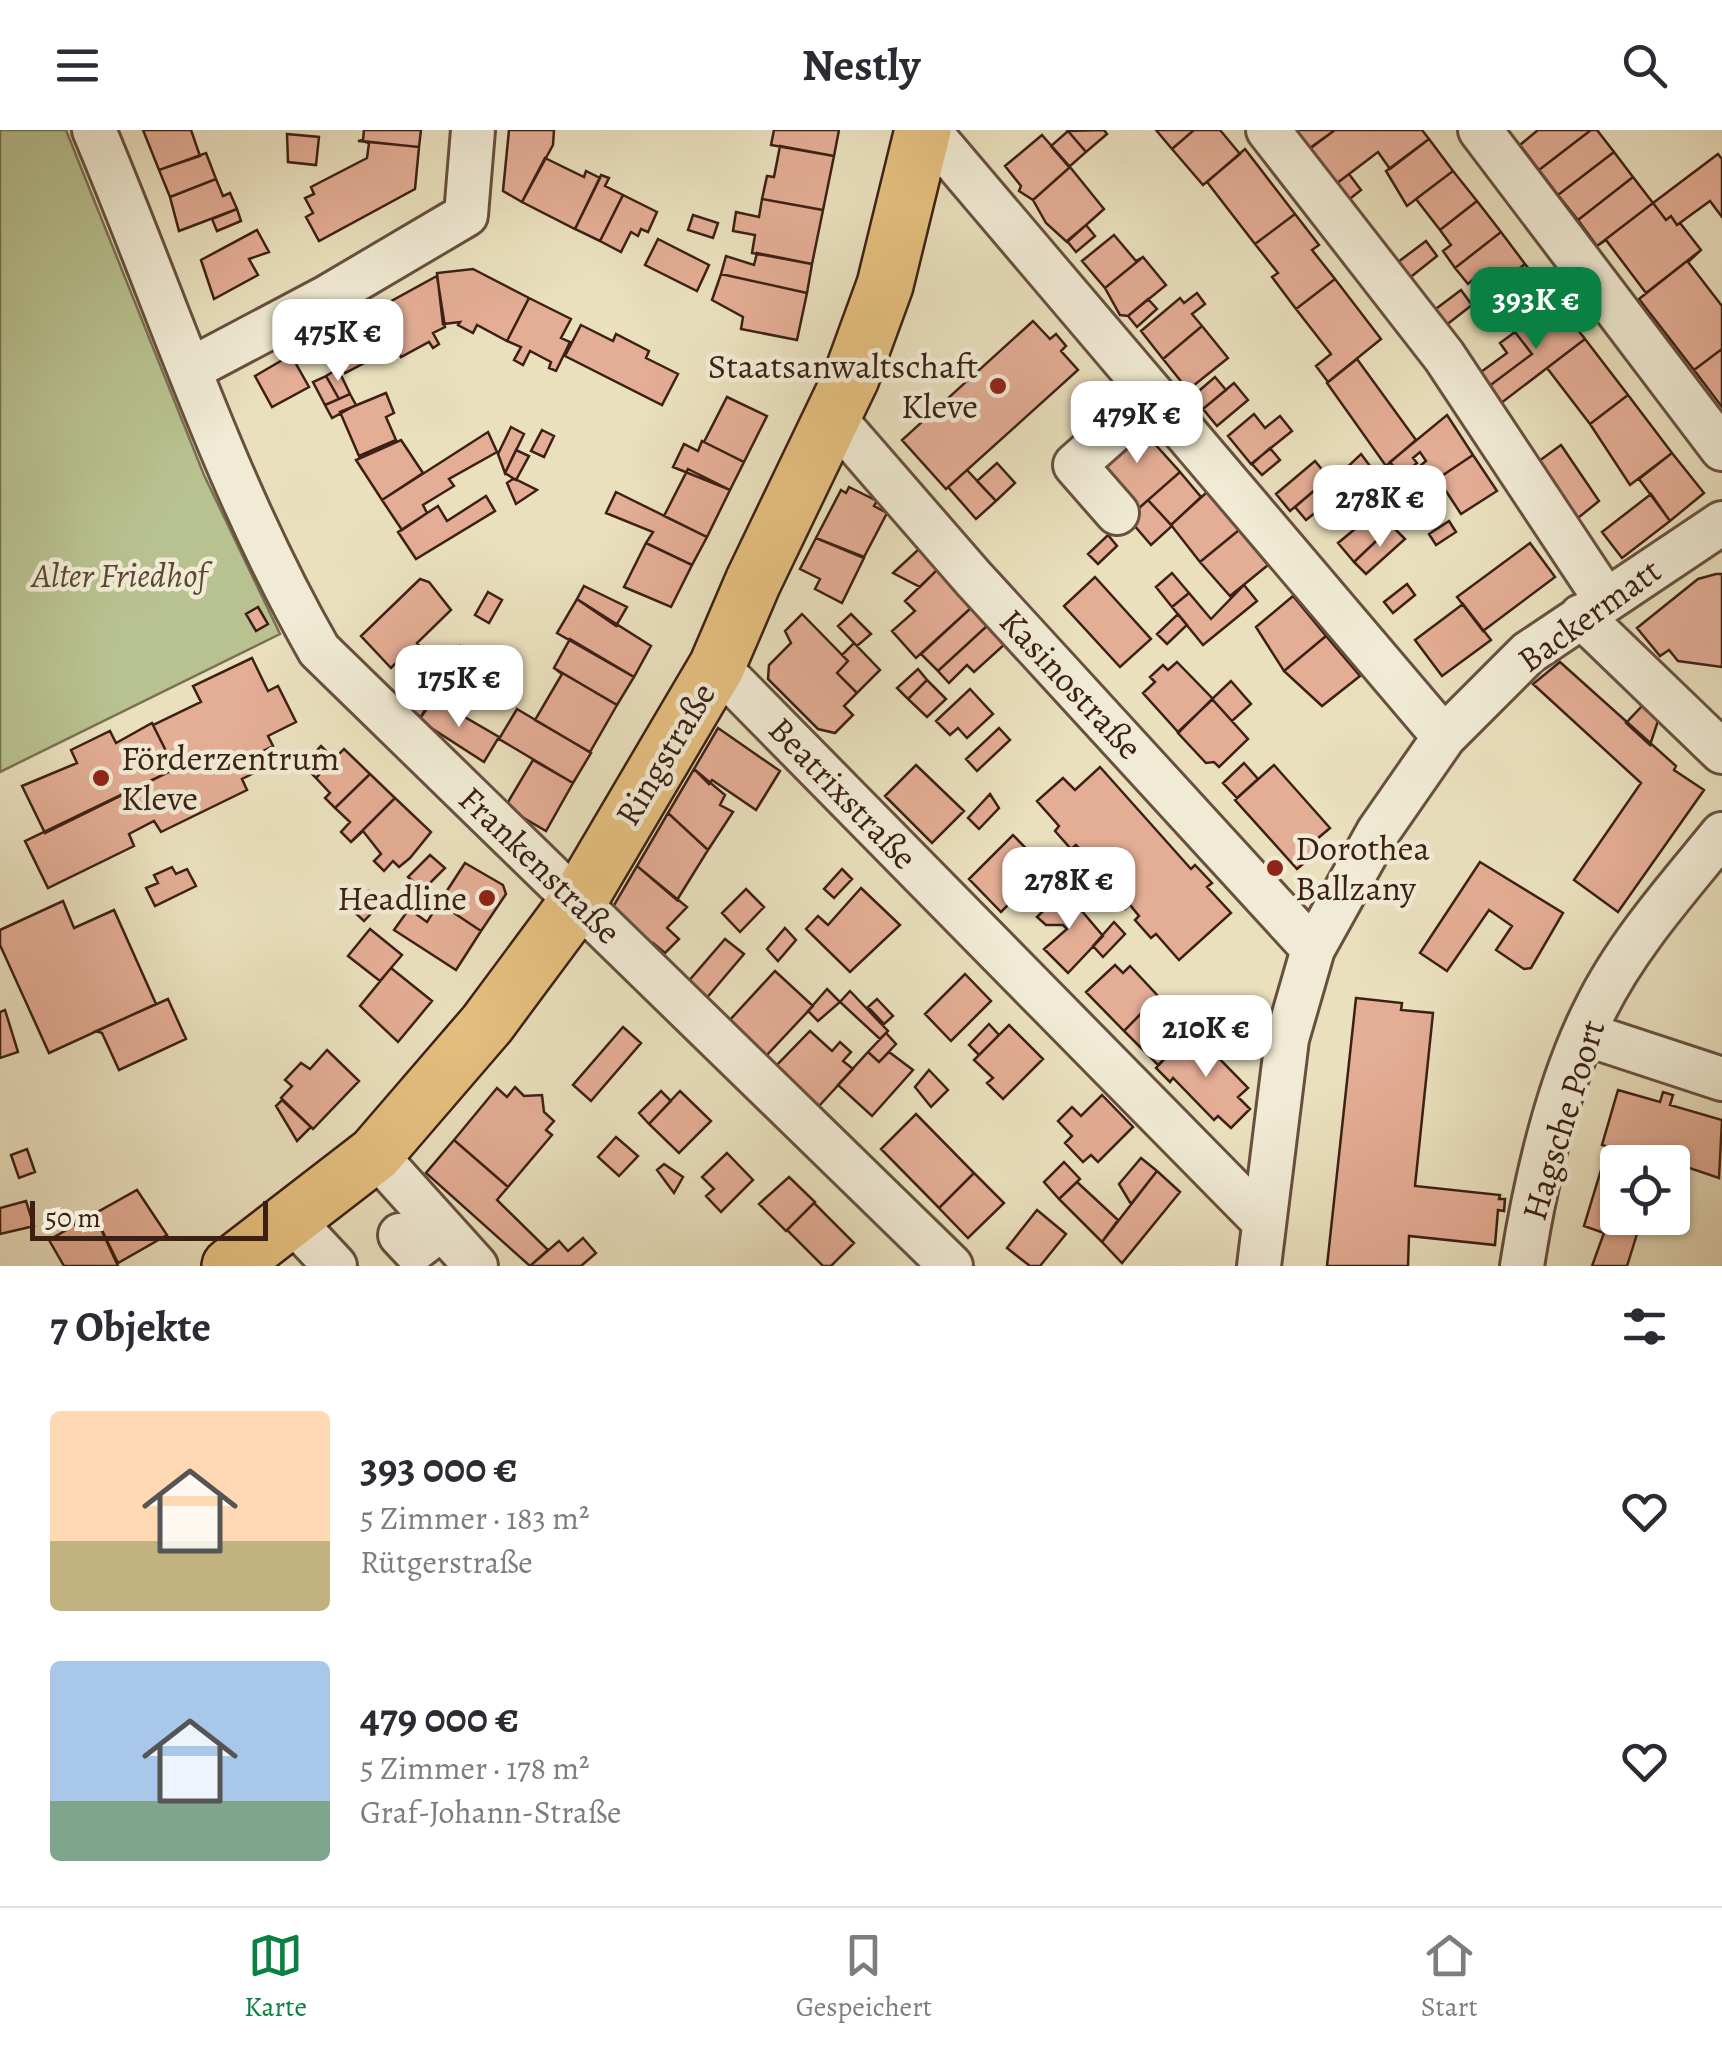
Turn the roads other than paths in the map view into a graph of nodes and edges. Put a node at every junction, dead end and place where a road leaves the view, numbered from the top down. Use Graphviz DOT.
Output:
graph roads {
  1 [pos="94,130"];
  2 [pos="473,130"];
  3 [pos="926,130"];
  4 [pos="1268,130"];
  5 [pos="1480,130"];
  6 [pos="191,369"];
  7 [pos="1152,396"];
  8 [pos="833,417"];
  9 [pos="1722,450"];
  10 [pos="1117,513"];
  11 [pos="1722,523"];
  12 [pos="1593,608"];
  13 [pos="718,666"];
  14 [pos="1444,736"];
  15 [pos="1722,752"];
  16 [pos="1722,834"];
  17 [pos="579,900"];
  18 [pos="1313,949"];
  19 [pos="1586,1034"];
  20 [pos="1722,1079"];
  21 [pos="376,1154"];
  22 [pos="292,1220"];
  23 [pos="1262,1220"];
  24 [pos="230,1266"];
  25 [pos="334,1266"];
  26 [pos="476,1266"];
  27 [pos="951,1266"];
  28 [pos="1259,1266"];
  29 [pos="1522,1266"];
  1 -- 6 [label="street, Frankenstraße"];
  2 -- 6 [label="street"];
  3 -- 7 [label="street"];
  3 -- 8 [label="main road, Ringstraße"];
  4 -- 12 [label="street"];
  5 -- 9 [label="street"];
  6 -- 17 [label="street, Frankenstraße"];
  7 -- 10 [label="street"];
  7 -- 14 [label="street"];
  8 -- 13 [label="main road, Ringstraße"];
  8 -- 18 [label="street, Kasinostraße"];
  11 -- 12 [label="street, Backermatt"];
  12 -- 14 [label="street, Backermatt"];
  12 -- 15 [label="street"];
  13 -- 17 [label="main road, Ringstraße"];
  13 -- 23 [label="street, Beatrixstraße"];
  14 -- 18 [label="street, Backermatt"];
  16 -- 19 [label="street, Hagsche Poort"];
  17 -- 21 [label="main road, Ringstraße"];
  17 -- 27 [label="street, Frankenstraße"];
  18 -- 23 [label="street, Backermatt"];
  19 -- 20 [label="street"];
  19 -- 29 [label="street, Hagsche Poort"];
  21 -- 22 [label="main road, Ringstraße"];
  21 -- 26 [label="street"];
  22 -- 24 [label="main road, Ringstraße"];
  22 -- 25 [label="street"];
  23 -- 28 [label="street, Backermatt"];
}
